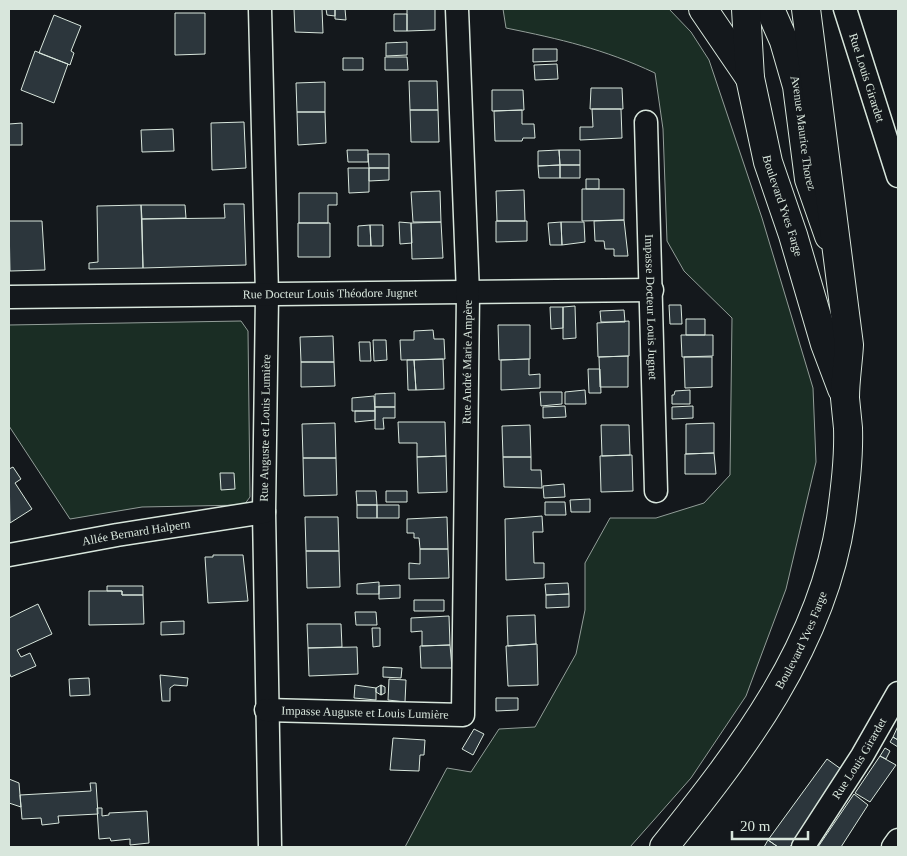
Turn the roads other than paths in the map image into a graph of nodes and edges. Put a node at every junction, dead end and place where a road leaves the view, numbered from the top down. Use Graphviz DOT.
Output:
graph roads {
  1 [pos="260,9"];
  2 [pos="458,9"];
  3 [pos="703,9"];
  4 [pos="746,9"];
  5 [pos="770,9"];
  6 [pos="806,9"];
  7 [pos="845,9"];
  8 [pos="750,78"];
  9 [pos="646,122"];
  10 [pos="898,176"];
  11 [pos="836,257"];
  12 [pos="652,290"];
  13 [pos="468,294"];
  14 [pos="266,295"];
  15 [pos="9,297"];
  16 [pos="846,398"];
  17 [pos="656,492"];
  18 [pos="264,512"];
  19 [pos="9,555"];
  20 [pos="898,693"];
  21 [pos="266,710"];
  22 [pos="463,715"];
  23 [pos="898,840"];
  24 [pos="270,847"];
  25 [pos="664,847"];
  26 [pos="803,847"];
  27 [pos="893,847"];
  1 -- 14 [label="street, Rue Auguste et Louis Lumière"];
  2 -- 13 [label="street, Rue André Marie Ampère"];
  3 -- 8 [label="main road"];
  4 -- 8 [label="main road, Boulevard Yves Farge"];
  5 -- 11 [label="main road, Avenue Maurice Thorez"];
  6 -- 11 [label="main road, Boulevard Yves Farge"];
  7 -- 10 [label="street, Rue Louis Girardet"];
  8 -- 16 [label="main road, Boulevard Yves Farge"];
  9 -- 12 [label="street, Impasse Docteur Louis Jugnet"];
  11 -- 16 [label="main road, Boulevard Yves Farge"];
  12 -- 13 [label="street, Rue Docteur Louis Théodore Jugnet"];
  12 -- 17 [label="street, Impasse Docteur Louis Jugnet"];
  13 -- 14 [label="street, Rue Docteur Louis Théodore Jugnet"];
  13 -- 22 [label="street, Rue André Marie Ampère"];
  14 -- 15 [label="street, Rue Docteur Louis Théodore Jugnet"];
  14 -- 18 [label="street, Rue Auguste et Louis Lumière"];
  16 -- 25 [label="main road, Boulevard Yves Farge"];
  18 -- 19 [label="street, Allée Bernard Halpern"];
  18 -- 21 [label="street, Rue Auguste et Louis Lumière"];
  20 -- 26 [label="street, Rue Louis Girardet"];
  21 -- 22 [label="street, Impasse Auguste et Louis Lumière"];
  21 -- 24 [label="street, Rue Auguste et Louis Lumière"];
  23 -- 27 [label="street"];
}
